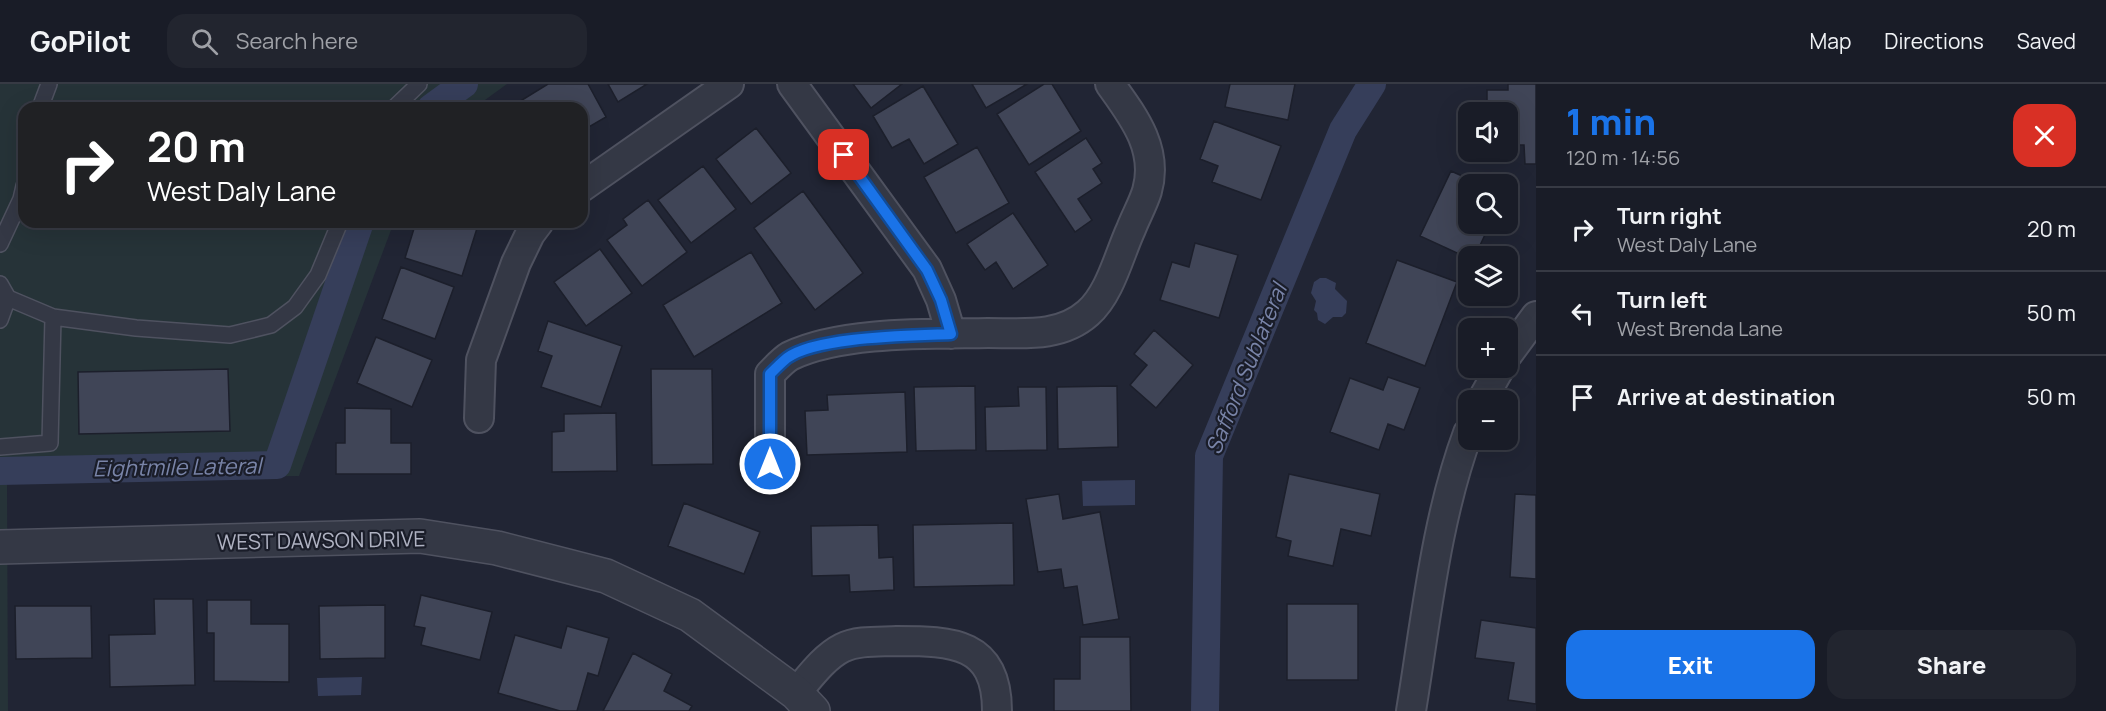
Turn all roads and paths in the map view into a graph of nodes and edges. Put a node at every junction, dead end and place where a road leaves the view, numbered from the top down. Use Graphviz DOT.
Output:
graph roads {
  1 [pos="49,84"];
  2 [pos="420,84"];
  3 [pos="729,84"];
  4 [pos="792,84"];
  5 [pos="1110,84"];
  6 [pos="42,102"];
  7 [pos="400,102"];
  8 [pos="588,183"];
  9 [pos="18,205"];
  10 [pos="338,228"];
  11 [pos="534,228"];
  12 [pos="0,244"];
  13 [pos="0,285"];
  14 [pos="8,298"];
  15 [pos="52,316"];
  16 [pos="1536,316"];
  17 [pos="0,320"];
  18 [pos="951,334"];
  19 [pos="1518,340"];
  20 [pos="479,418"];
  21 [pos="0,447"];
  22 [pos="1462,450"];
  23 [pos="770,464"];
  24 [pos="0,547"];
  25 [pos="804,702"];
  26 [pos="997,711"];
  27 [pos="1411,711"];
  1 -- 6 [label="lane"];
  2 -- 7 [label="lane"];
  3 -- 8 [label="street"];
  4 -- 18 [label="street"];
  5 -- 18 [label="street"];
  9 -- 12 [label="lane"];
  10 -- 15 [label="lane"];
  11 -- 20 [label="street"];
  13 -- 14 [label="lane"];
  14 -- 15 [label="lane"];
  14 -- 17 [label="lane"];
  15 -- 21 [label="lane"];
  16 -- 19 [label="street"];
  18 -- 23 [label="street"];
  22 -- 27 [label="street"];
  24 -- 25 [label="street, WEST DAWSON DRIVE"];
  25 -- 26 [label="street"];
}
